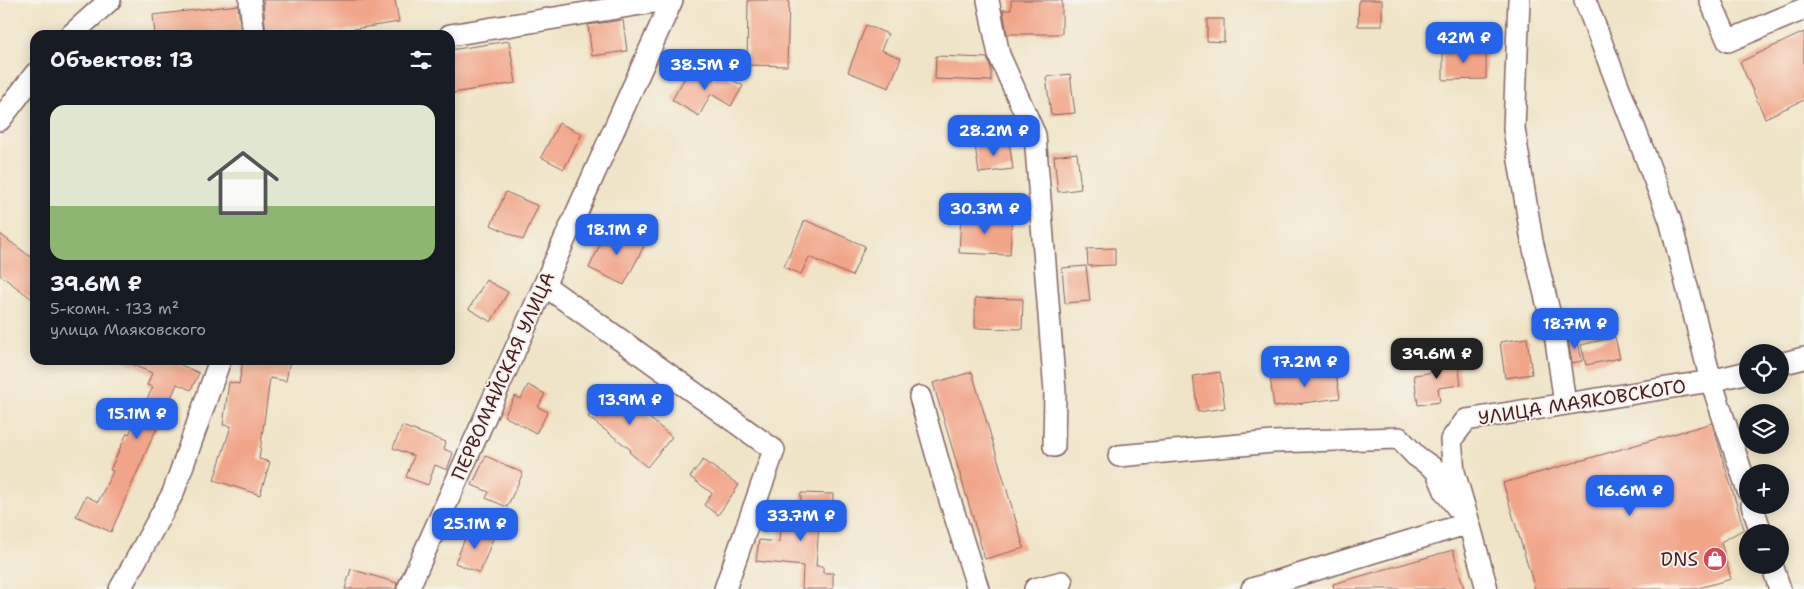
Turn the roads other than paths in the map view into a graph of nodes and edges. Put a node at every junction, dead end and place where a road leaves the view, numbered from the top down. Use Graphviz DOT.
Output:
graph roads {
  1 [pos="110,0"];
  2 [pos="250,0"];
  3 [pos="666,0"];
  4 [pos="672,0"];
  5 [pos="988,0"];
  6 [pos="1519,0"];
  7 [pos="1585,0"];
  8 [pos="1710,0"];
  9 [pos="1804,9"];
  10 [pos="77,30"];
  11 [pos="253,30"];
  12 [pos="455,34"];
  13 [pos="30,81"];
  14 [pos="0,120"];
  15 [pos="544,285"];
  16 [pos="1804,358"];
  17 [pos="1789,362"];
  18 [pos="218,365"];
  19 [pos="1739,374"];
  20 [pos="1711,381"];
  21 [pos="920,397"];
  22 [pos="1565,404"];
  23 [pos="1054,446"];
  24 [pos="1119,456"];
  25 [pos="1739,464"];
  26 [pos="1469,523"];
  27 [pos="1775,574"];
  28 [pos="1062,582"];
  29 [pos="120,589"];
  30 [pos="408,589"];
  31 [pos="725,589"];
  32 [pos="978,589"];
  33 [pos="1035,589"];
  34 [pos="1252,589"];
  35 [pos="1487,589"];
  36 [pos="1780,589"];
  1 -- 10 [label="street"];
  2 -- 11 [label="street"];
  3 -- 12 [label="street"];
  4 -- 15 [label="street, ПЕРВОМАЙСКАЯ УЛИЦА"];
  5 -- 23 [label="street"];
  6 -- 22 [label="street"];
  7 -- 20 [label="street"];
  8 -- 9 [label="street"];
  13 -- 14 [label="street"];
  15 -- 30 [label="street, ПЕРВОМАЙСКАЯ УЛИЦА"];
  15 -- 31 [label="street"];
  16 -- 17 [label="street"];
  18 -- 29 [label="street"];
  19 -- 20 [label="street, УЛИЦА МАЯКОВСКОГО"];
  20 -- 22 [label="street, УЛИЦА МАЯКОВСКОГО"];
  20 -- 25 [label="street"];
  21 -- 32 [label="street"];
  22 -- 26 [label="street, УЛИЦА МАЯКОВСКОГО"];
  24 -- 26 [label="street, УЛИЦА МАЯКОВСКОГО"];
  26 -- 34 [label="street"];
  26 -- 35 [label="street, УЛИЦА МАЯКОВСКОГО"];
  27 -- 36 [label="street"];
  28 -- 33 [label="street"];
}
